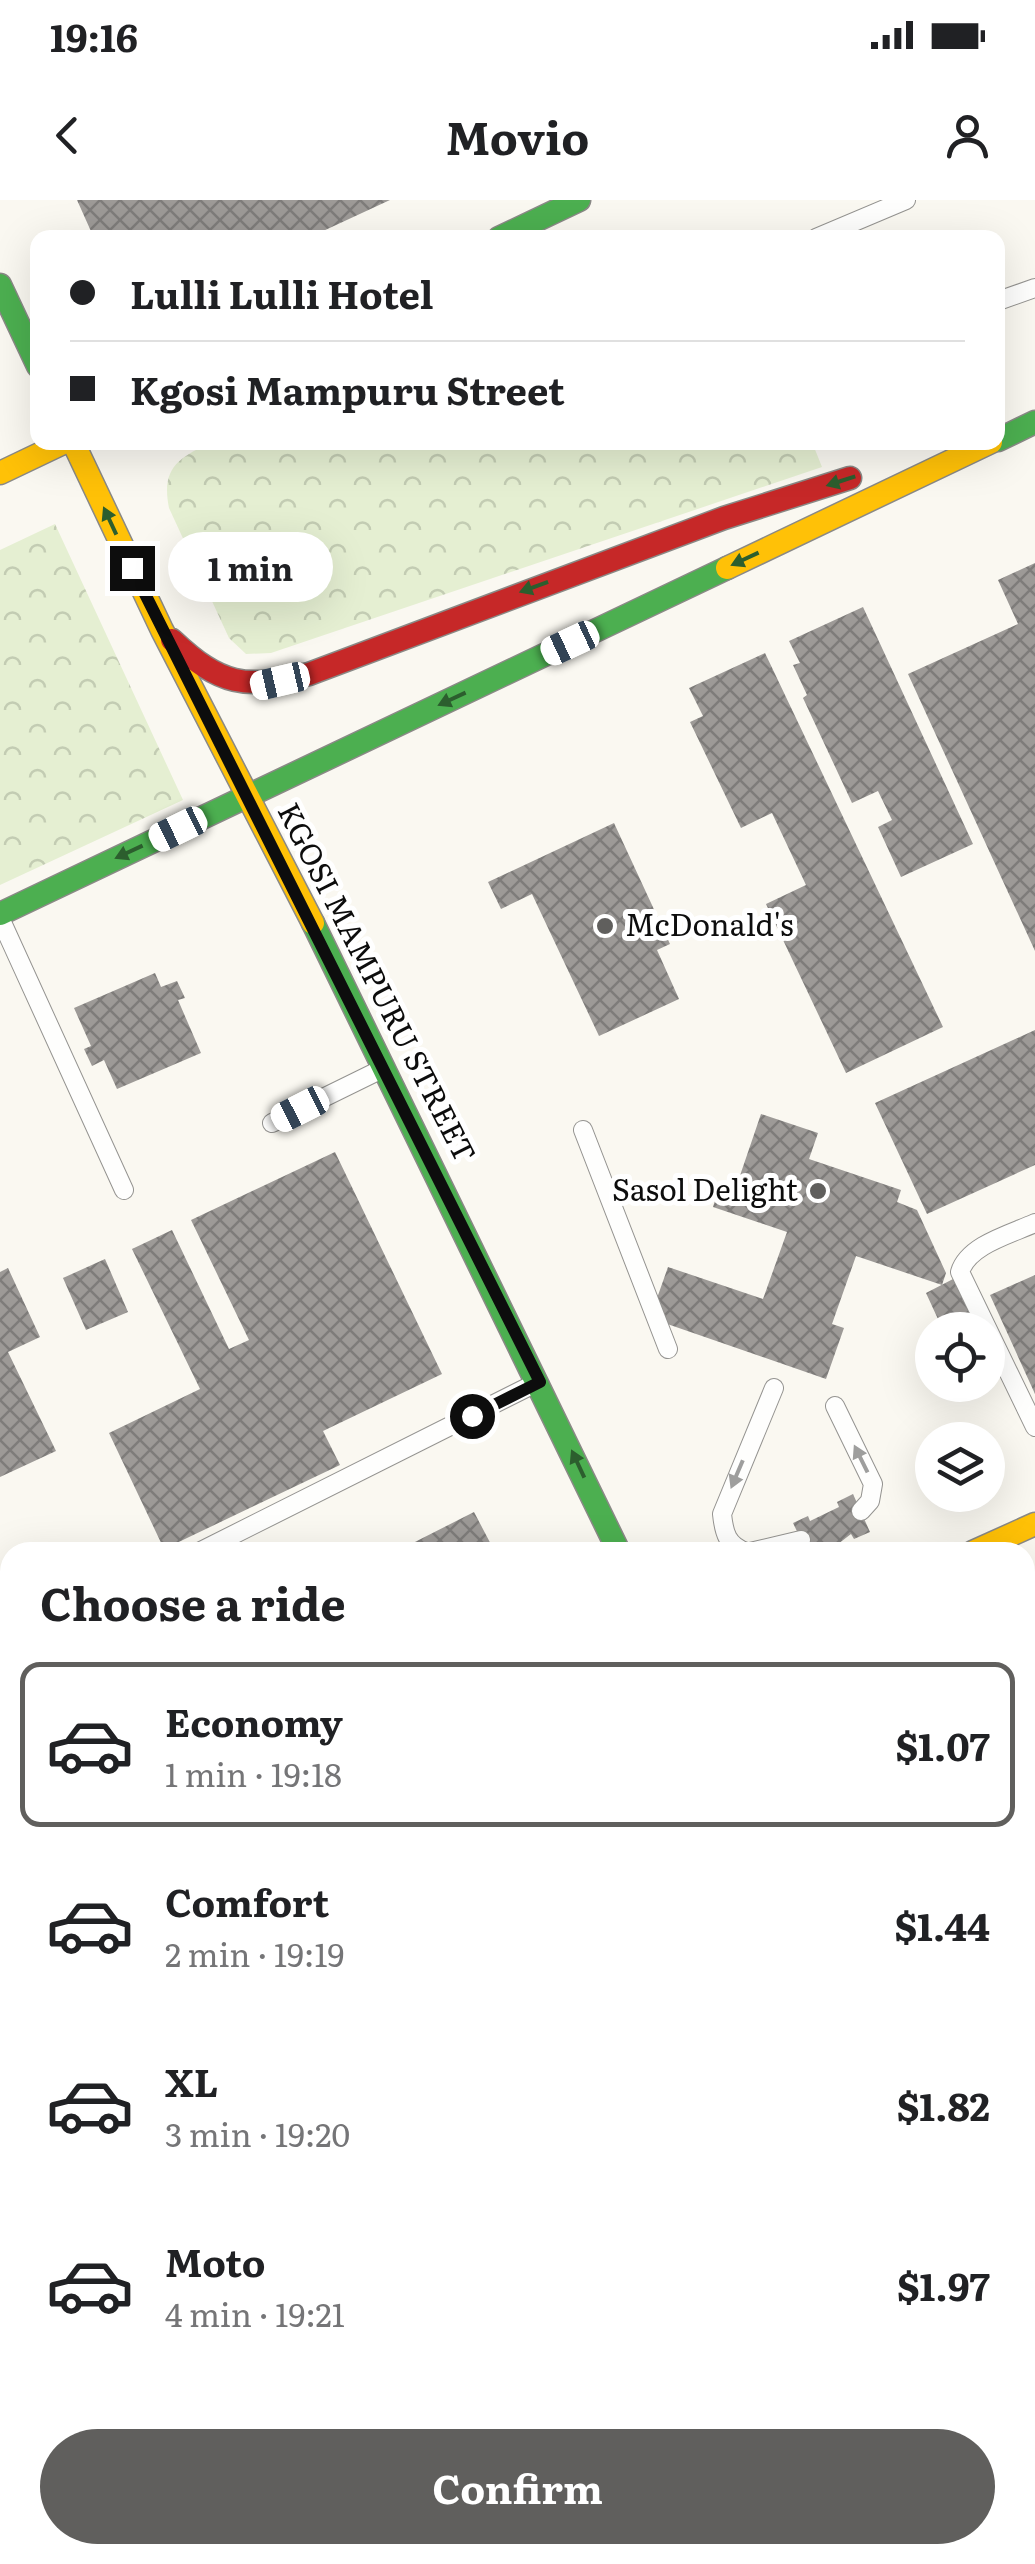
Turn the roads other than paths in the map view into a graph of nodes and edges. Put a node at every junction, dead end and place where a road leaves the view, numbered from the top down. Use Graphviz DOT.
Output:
graph roads {
  1 [pos="906,200"];
  2 [pos="572,203"];
  3 [pos="516,230"];
  4 [pos="560,230"];
  5 [pos="835,230"];
  6 [pos="0,285"];
  7 [pos="1035,288"];
  8 [pos="1005,299"];
  9 [pos="30,349"];
  10 [pos="1033,423"];
  11 [pos="1005,435"];
  12 [pos="48,450"];
  13 [pos="77,450"];
  14 [pos="942,450"];
  15 [pos="973,450"];
  16 [pos="0,473"];
  17 [pos="162,630"];
  18 [pos="249,795"];
  19 [pos="0,916"];
  20 [pos="385,1067"];
  21 [pos="272,1123"];
  22 [pos="583,1130"];
  23 [pos="124,1190"];
  24 [pos="1035,1223"];
  25 [pos="668,1349"];
  26 [pos="540,1382"];
  27 [pos="774,1388"];
  28 [pos="835,1406"];
  29 [pos="1035,1427"];
  30 [pos="861,1512"];
  31 [pos="1035,1524"];
  32 [pos="801,1540"];
  33 [pos="219,1542"];
  34 [pos="614,1542"];
  35 [pos="730,1542"];
  36 [pos="792,1542"];
  37 [pos="995,1542"];
  1 -- 5 [label="lane"];
  2 -- 3 [label="main road"];
  2 -- 4 [label="lane"];
  6 -- 9 [label="main road"];
  7 -- 8 [label="lane"];
  10 -- 11 [label="main road"];
  12 -- 16 [label="main road"];
  17 -- 13 [label="main road, KGOSI MAMPURU STREET, one-way"];
  14 -- 17 [label="main road, one-way"];
  15 -- 18 [label="main road, one-way"];
  17 -- 18 [label="main road, KGOSI MAMPURU STREET"];
  18 -- 19 [label="main road, one-way"];
  18 -- 20 [label="main road, KGOSI MAMPURU STREET"];
  19 -- 23 [label="lane"];
  20 -- 21 [label="lane"];
  20 -- 26 [label="main road, KGOSI MAMPURU STREET"];
  22 -- 25 [label="lane"];
  24 -- 29 [label="lane"];
  26 -- 33 [label="lane"];
  34 -- 26 [label="main road, KGOSI MAMPURU STREET, one-way"];
  27 -- 35 [label="lane, one-way"];
  30 -- 28 [label="lane, one-way"];
  31 -- 37 [label="main road"];
  32 -- 36 [label="lane"];
}
